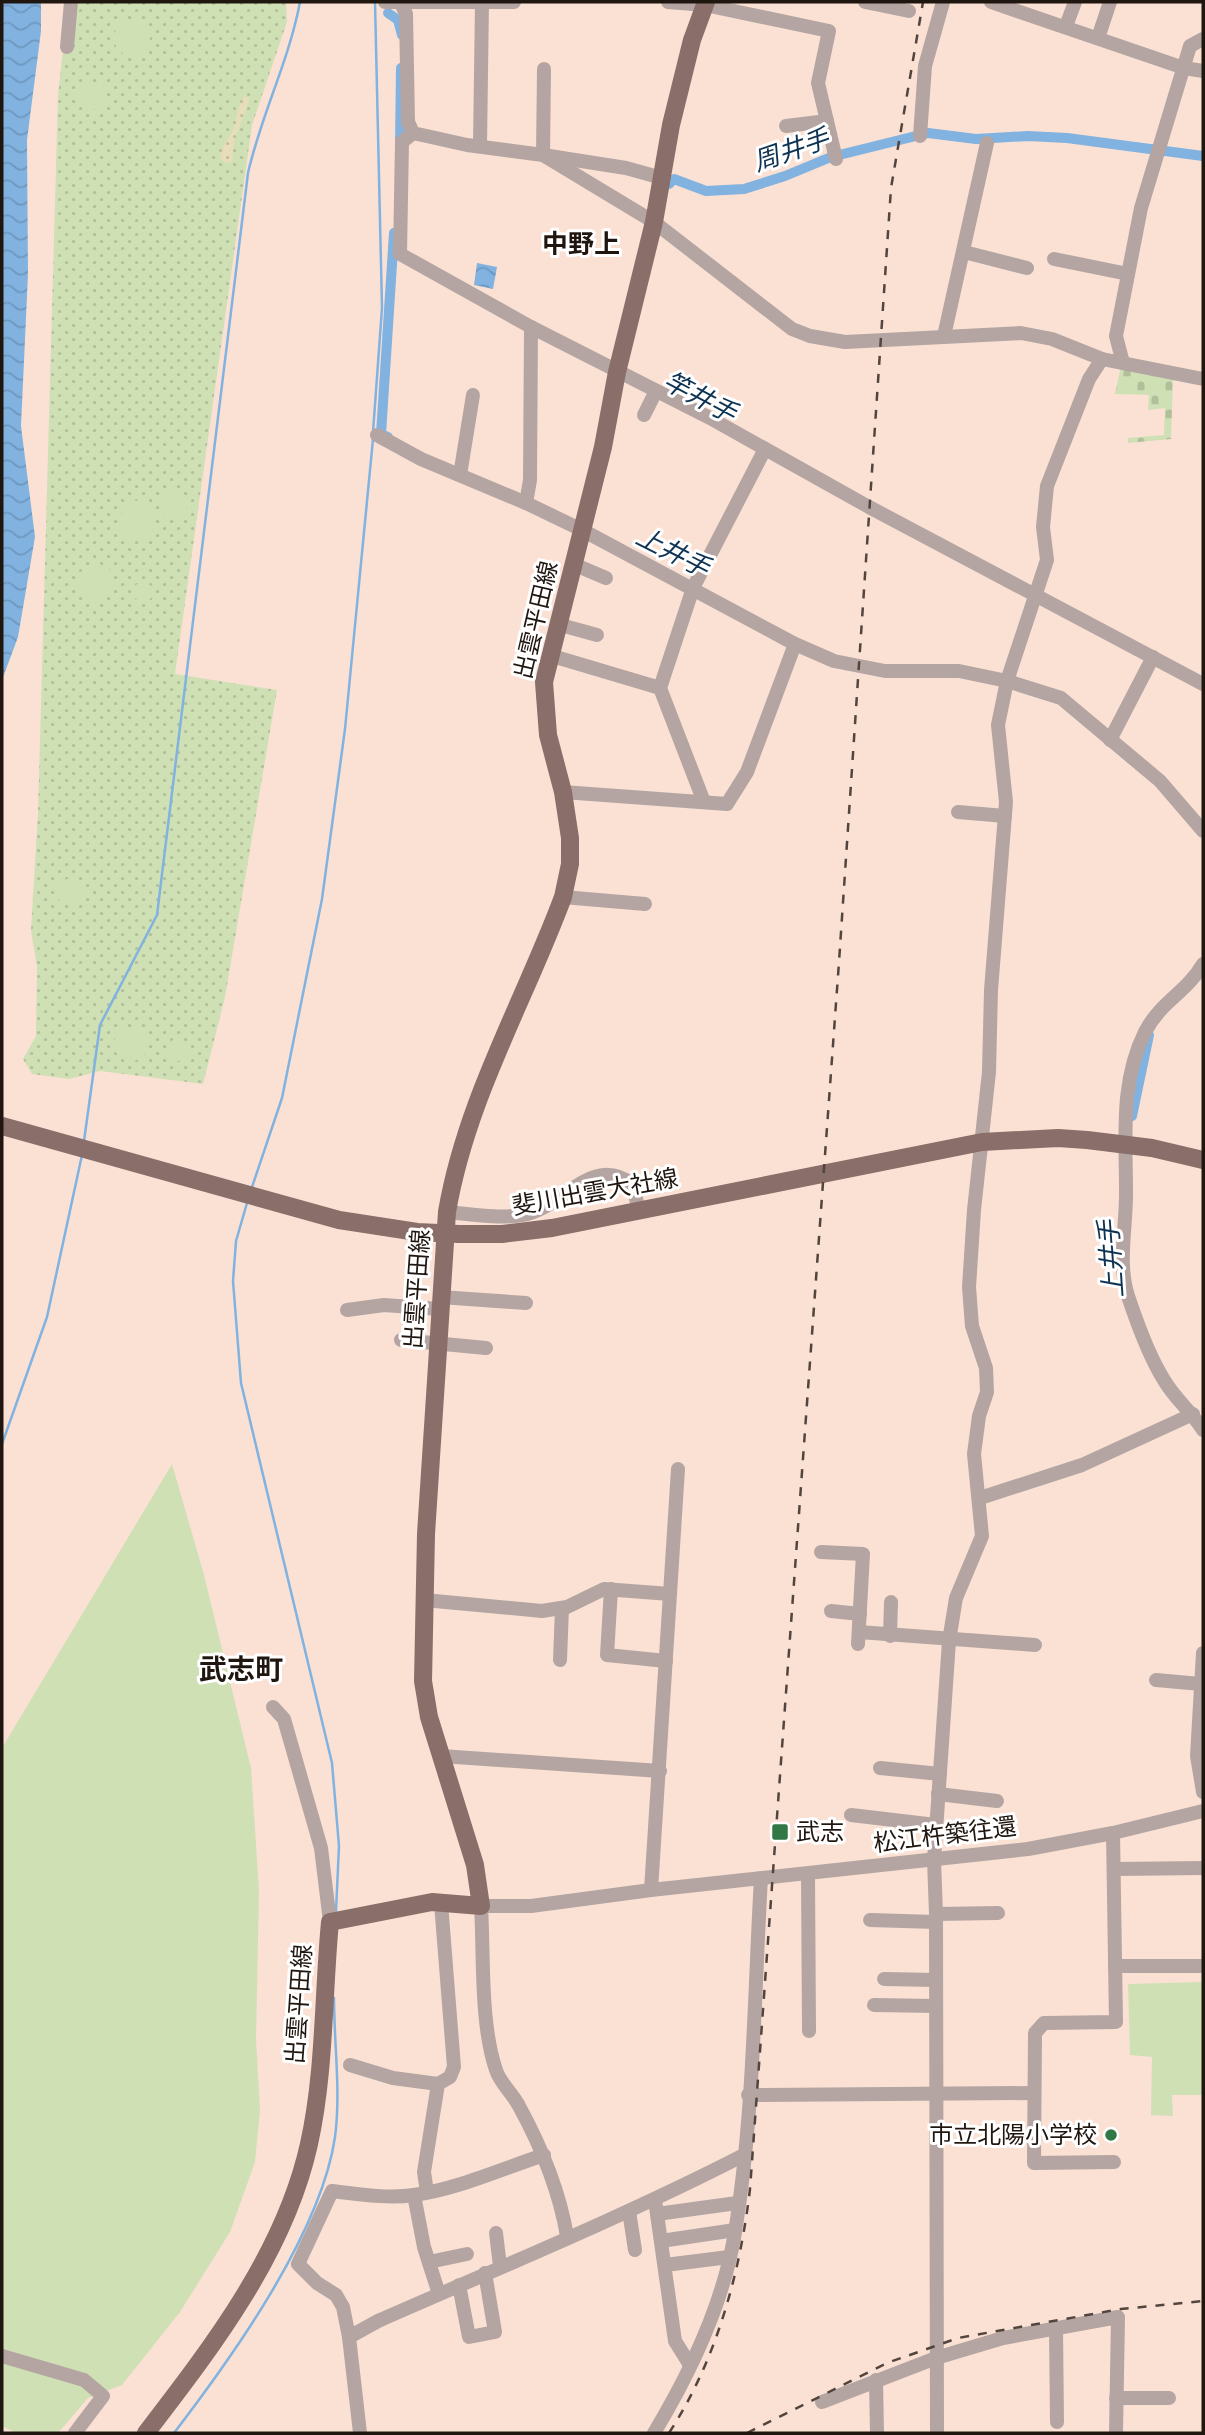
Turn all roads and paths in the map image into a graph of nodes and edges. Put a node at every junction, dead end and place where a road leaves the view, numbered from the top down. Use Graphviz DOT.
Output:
graph roads {
  1 [pos="71,2"];
  2 [pos="385,2"];
  3 [pos="482,2"];
  4 [pos="514,2"];
  5 [pos="668,2"];
  6 [pos="865,2"];
  7 [pos="943,2"];
  8 [pos="991,2"];
  9 [pos="1075,2"];
  10 [pos="1110,2"];
  11 [pos="401,3"];
  12 [pos="706,3"];
  13 [pos="1006,4"];
  14 [pos="909,11"];
  15 [pos="1066,26"];
  16 [pos="1098,38"];
  17 [pos="1203,39"];
  18 [pos="67,47"];
  19 [pos="1184,68"];
  20 [pos="544,69"];
  21 [pos="1203,71"];
  22 [pos="827,121"];
  23 [pos="786,126"];
  24 [pos="413,133"];
  25 [pos="920,136"];
  26 [pos="987,144"];
  27 [pos="480,145"];
  28 [pos="543,155"];
  29 [pos="836,159"];
  30 [pos="662,178"];
  31 [pos="653,222"];
  32 [pos="964,252"];
  33 [pos="1054,259"];
  34 [pos="1027,268"];
  35 [pos="1128,274"];
  36 [pos="531,327"];
  37 [pos="944,336"];
  38 [pos="1102,359"];
  39 [pos="1123,363"];
  40 [pos="617,372"];
  41 [pos="1203,379"];
  42 [pos="656,391"];
  43 [pos="473,395"];
  44 [pos="644,415"];
  45 [pos="377,435"];
  46 [pos="765,449"];
  47 [pos="460,475"];
  48 [pos="526,503"];
  49 [pos="584,531"];
  50 [pos="573,564"];
  51 [pos="606,578"];
  52 [pos="694,588"];
  53 [pos="1037,595"];
  54 [pos="557,624"];
  55 [pos="597,635"];
  56 [pos="795,644"];
  57 [pos="550,654"];
  58 [pos="1153,657"];
  59 [pos="1007,681"];
  60 [pos="1203,684"];
  61 [pos="660,688"];
  62 [pos="1110,740"];
  63 [pos="563,792"];
  64 [pos="704,802"];
  65 [pos="958,812"];
  66 [pos="1005,816"];
  67 [pos="1203,831"];
  68 [pos="563,897"];
  69 [pos="645,904"];
  70 [pos="1203,964"];
  71 [pos="2,1126"];
  72 [pos="982,1142"];
  73 [pos="1123,1143"];
  74 [pos="1203,1160"];
  75 [pos="639,1210"];
  76 [pos="447,1212"];
  77 [pos="440,1303"];
  78 [pos="526,1303"];
  79 [pos="347,1310"];
  80 [pos="401,1340"];
  81 [pos="438,1343"];
  82 [pos="486,1348"];
  83 [pos="1193,1414"];
  84 [pos="1203,1430"];
  85 [pos="678,1469"];
  86 [pos="980,1498"];
  87 [pos="821,1552"];
  88 [pos="611,1589"];
  89 [pos="670,1594"];
  90 [pos="424,1601"];
  91 [pos="891,1602"];
  92 [pos="562,1608"];
  93 [pos="831,1611"];
  94 [pos="860,1614"];
  95 [pos="890,1636"];
  96 [pos="949,1641"];
  97 [pos="1035,1645"];
  98 [pos="1203,1653"];
  99 [pos="560,1660"];
  100 [pos="666,1661"];
  101 [pos="1156,1681"];
  102 [pos="1200,1684"];
  103 [pos="273,1707"];
  104 [pos="440,1756"];
  105 [pos="880,1768"];
  106 [pos="660,1771"];
  107 [pos="940,1774"];
  108 [pos="1203,1792"];
  109 [pos="938,1794"];
  110 [pos="997,1801"];
  111 [pos="1203,1811"];
  112 [pos="851,1815"];
  113 [pos="936,1825"];
  114 [pos="1113,1833"];
  115 [pos="934,1860"];
  116 [pos="1203,1868"];
  117 [pos="1114,1869"];
  118 [pos="808,1875"];
  119 [pos="761,1878"];
  120 [pos="652,1890"];
  121 [pos="441,1902"];
  122 [pos="481,1906"];
  123 [pos="998,1913"];
  124 [pos="936,1918"];
  125 [pos="870,1920"];
  126 [pos="335,1922"];
  127 [pos="1115,1966"];
  128 [pos="1203,1966"];
  129 [pos="884,1979"];
  130 [pos="936,1980"];
  131 [pos="874,2005"];
  132 [pos="936,2006"];
  133 [pos="809,2031"];
  134 [pos="350,2065"];
  135 [pos="438,2084"];
  136 [pos="937,2092"];
  137 [pos="1034,2093"];
  138 [pos="748,2095"];
  139 [pos="544,2155"];
  140 [pos="744,2155"];
  141 [pos="1114,2162"];
  142 [pos="421,2194"];
  143 [pos="737,2203"];
  144 [pos="656,2207"];
  145 [pos="629,2211"];
  146 [pos="735,2230"];
  147 [pos="496,2233"];
  148 [pos="567,2236"];
  149 [pos="661,2241"];
  150 [pos="635,2250"];
  151 [pos="467,2255"];
  152 [pos="729,2258"];
  153 [pos="429,2262"];
  154 [pos="500,2266"];
  155 [pos="665,2266"];
  156 [pos="485,2273"];
  157 [pos="459,2285"];
  158 [pos="439,2294"];
  159 [pos="1056,2328"];
  160 [pos="349,2337"];
  161 [pos="2,2356"];
  162 [pos="936,2358"];
  163 [pos="690,2365"];
  164 [pos="876,2379"];
  165 [pos="1116,2398"];
  166 [pos="1168,2398"];
  167 [pos="822,2402"];
  168 [pos="1057,2422"];
  169 [pos="75,2433"];
  170 [pos="146,2433"];
  171 [pos="360,2433"];
  172 [pos="654,2433"];
  173 [pos="877,2433"];
  174 [pos="937,2433"];
  175 [pos="1116,2433"];
  1 -- 18 [label="street"];
  2 -- 11 [label="street"];
  3 -- 4 [label="street"];
  3 -- 11 [label="street"];
  3 -- 27 [label="street"];
  5 -- 12 [label="street"];
  6 -- 14 [label="street"];
  7 -- 25 [label="street"];
  8 -- 13 [label="street"];
  9 -- 15 [label="street"];
  10 -- 16 [label="street"];
  11 -- 24 [label="street"];
  12 -- 22 [label="street"];
  12 -- 30 [label="main road, 出雲平田線"];
  13 -- 15 [label="street"];
  15 -- 16 [label="street"];
  16 -- 19 [label="street"];
  17 -- 19 [label="street"];
  19 -- 21 [label="street"];
  19 -- 35 [label="street"];
  20 -- 28 [label="street"];
  22 -- 23 [label="street"];
  22 -- 29 [label="street"];
  24 -- 27 [label="street"];
  24 -- 36 [label="street"];
  26 -- 32 [label="street"];
  27 -- 28 [label="street"];
  28 -- 30 [label="street"];
  28 -- 31 [label="street"];
  30 -- 31 [label="main road, 出雲平田線"];
  31 -- 37 [label="street"];
  31 -- 40 [label="main road, 出雲平田線"];
  32 -- 34 [label="street"];
  32 -- 37 [label="street"];
  33 -- 35 [label="street"];
  35 -- 39 [label="street"];
  36 -- 40 [label="street"];
  36 -- 48 [label="street"];
  37 -- 38 [label="street"];
  38 -- 39 [label="street"];
  38 -- 53 [label="street"];
  39 -- 41 [label="street"];
  40 -- 42 [label="street"];
  40 -- 49 [label="main road, 出雲平田線"];
  42 -- 44 [label="street"];
  42 -- 46 [label="street"];
  43 -- 47 [label="street"];
  45 -- 47 [label="street"];
  46 -- 52 [label="street"];
  46 -- 53 [label="street"];
  47 -- 48 [label="street"];
  48 -- 49 [label="street"];
  49 -- 50 [label="main road, 出雲平田線"];
  49 -- 52 [label="street"];
  50 -- 51 [label="street"];
  50 -- 54 [label="main road, 出雲平田線"];
  52 -- 56 [label="street"];
  52 -- 61 [label="street"];
  53 -- 58 [label="street"];
  53 -- 59 [label="street"];
  54 -- 55 [label="street"];
  54 -- 57 [label="main road, 出雲平田線"];
  56 -- 59 [label="street"];
  56 -- 64 [label="street"];
  57 -- 61 [label="street"];
  57 -- 63 [label="main road, 出雲平田線"];
  58 -- 60 [label="street"];
  58 -- 62 [label="street"];
  59 -- 62 [label="street"];
  59 -- 66 [label="street"];
  61 -- 64 [label="street"];
  62 -- 67 [label="street"];
  63 -- 64 [label="street"];
  63 -- 68 [label="main road, 出雲平田線"];
  65 -- 66 [label="street"];
  66 -- 72 [label="street"];
  68 -- 69 [label="street"];
  68 -- 76 [label="main road, 出雲平田線"];
  70 -- 73 [label="street"];
  71 -- 75 [label="main road, 斐川出雲大社線, bridge"];
  72 -- 73 [label="main road, 斐川出雲大社線"];
  72 -- 75 [label="main road, 斐川出雲大社線"];
  72 -- 86 [label="street"];
  73 -- 74 [label="main road, 斐川出雲大社線"];
  73 -- 83 [label="street"];
  75 -- 76 [label="street"];
  76 -- 77 [label="main road, 出雲平田線"];
  77 -- 78 [label="street"];
  77 -- 79 [label="street"];
  77 -- 81 [label="main road, 出雲平田線"];
  80 -- 81 [label="street"];
  81 -- 82 [label="street"];
  81 -- 90 [label="main road, 出雲平田線"];
  83 -- 84 [label="street"];
  83 -- 86 [label="street"];
  85 -- 89 [label="street"];
  86 -- 96 [label="street"];
  87 -- 94 [label="street"];
  88 -- 89 [label="street"];
  88 -- 92 [label="street"];
  88 -- 100 [label="street"];
  89 -- 100 [label="street"];
  90 -- 92 [label="street"];
  90 -- 104 [label="main road, 出雲平田線"];
  91 -- 95 [label="street"];
  92 -- 99 [label="street"];
  93 -- 94 [label="street"];
  94 -- 95 [label="street"];
  95 -- 96 [label="street"];
  96 -- 97 [label="street"];
  96 -- 107 [label="street"];
  98 -- 102 [label="street"];
  100 -- 106 [label="street"];
  101 -- 102 [label="street"];
  102 -- 108 [label="street"];
  103 -- 126 [label="street"];
  104 -- 106 [label="street"];
  104 -- 122 [label="main road, 出雲平田線"];
  105 -- 107 [label="street"];
  106 -- 120 [label="street"];
  107 -- 109 [label="street"];
  109 -- 110 [label="street"];
  109 -- 113 [label="street"];
  111 -- 114 [label="street, 松江杵築往還"];
  112 -- 113 [label="street"];
  113 -- 115 [label="street"];
  114 -- 115 [label="street, 松江杵築往還"];
  114 -- 117 [label="street"];
  115 -- 118 [label="street, 松江杵築往還"];
  115 -- 124 [label="street"];
  116 -- 117 [label="street"];
  117 -- 127 [label="street"];
  118 -- 119 [label="street, 松江杵築往還"];
  118 -- 133 [label="street"];
  119 -- 120 [label="street, 松江杵築往還"];
  119 -- 138 [label="street"];
  120 -- 122 [label="street, 松江杵築往還"];
  121 -- 122 [label="main road, 出雲平田線"];
  121 -- 126 [label="main road, 出雲平田線"];
  121 -- 135 [label="street"];
  122 -- 139 [label="street"];
  123 -- 124 [label="street"];
  124 -- 125 [label="street"];
  124 -- 130 [label="street"];
  126 -- 170 [label="main road, 出雲平田線"];
  127 -- 128 [label="street"];
  127 -- 137 [label="street"];
  129 -- 130 [label="street"];
  130 -- 132 [label="street"];
  131 -- 132 [label="street"];
  132 -- 136 [label="street"];
  134 -- 135 [label="street"];
  135 -- 142 [label="street"];
  136 -- 137 [label="street"];
  136 -- 138 [label="street"];
  136 -- 162 [label="street"];
  137 -- 141 [label="street"];
  138 -- 140 [label="street"];
  139 -- 142 [label="street"];
  139 -- 148 [label="street"];
  140 -- 143 [label="street"];
  140 -- 144 [label="street"];
  142 -- 153 [label="street"];
  142 -- 160 [label="street"];
  143 -- 144 [label="street"];
  143 -- 146 [label="street"];
  144 -- 145 [label="street"];
  144 -- 149 [label="street"];
  145 -- 148 [label="street"];
  145 -- 150 [label="street"];
  146 -- 149 [label="street"];
  146 -- 152 [label="street"];
  147 -- 154 [label="street"];
  148 -- 154 [label="street"];
  149 -- 155 [label="street"];
  151 -- 153 [label="street"];
  152 -- 155 [label="street"];
  152 -- 163 [label="street"];
  153 -- 158 [label="street"];
  154 -- 156 [label="street"];
  155 -- 163 [label="street"];
  156 -- 157 [label="street"];
  156 -- 157 [label="street"];
  157 -- 158 [label="street"];
  158 -- 160 [label="street"];
  159 -- 162 [label="street"];
  159 -- 165 [label="street"];
  159 -- 168 [label="street"];
  160 -- 171 [label="street"];
  161 -- 169 [label="street"];
  162 -- 164 [label="street"];
  162 -- 174 [label="street"];
  163 -- 172 [label="street"];
  164 -- 167 [label="street"];
  164 -- 173 [label="street"];
  165 -- 166 [label="street"];
  165 -- 175 [label="street"];
}
